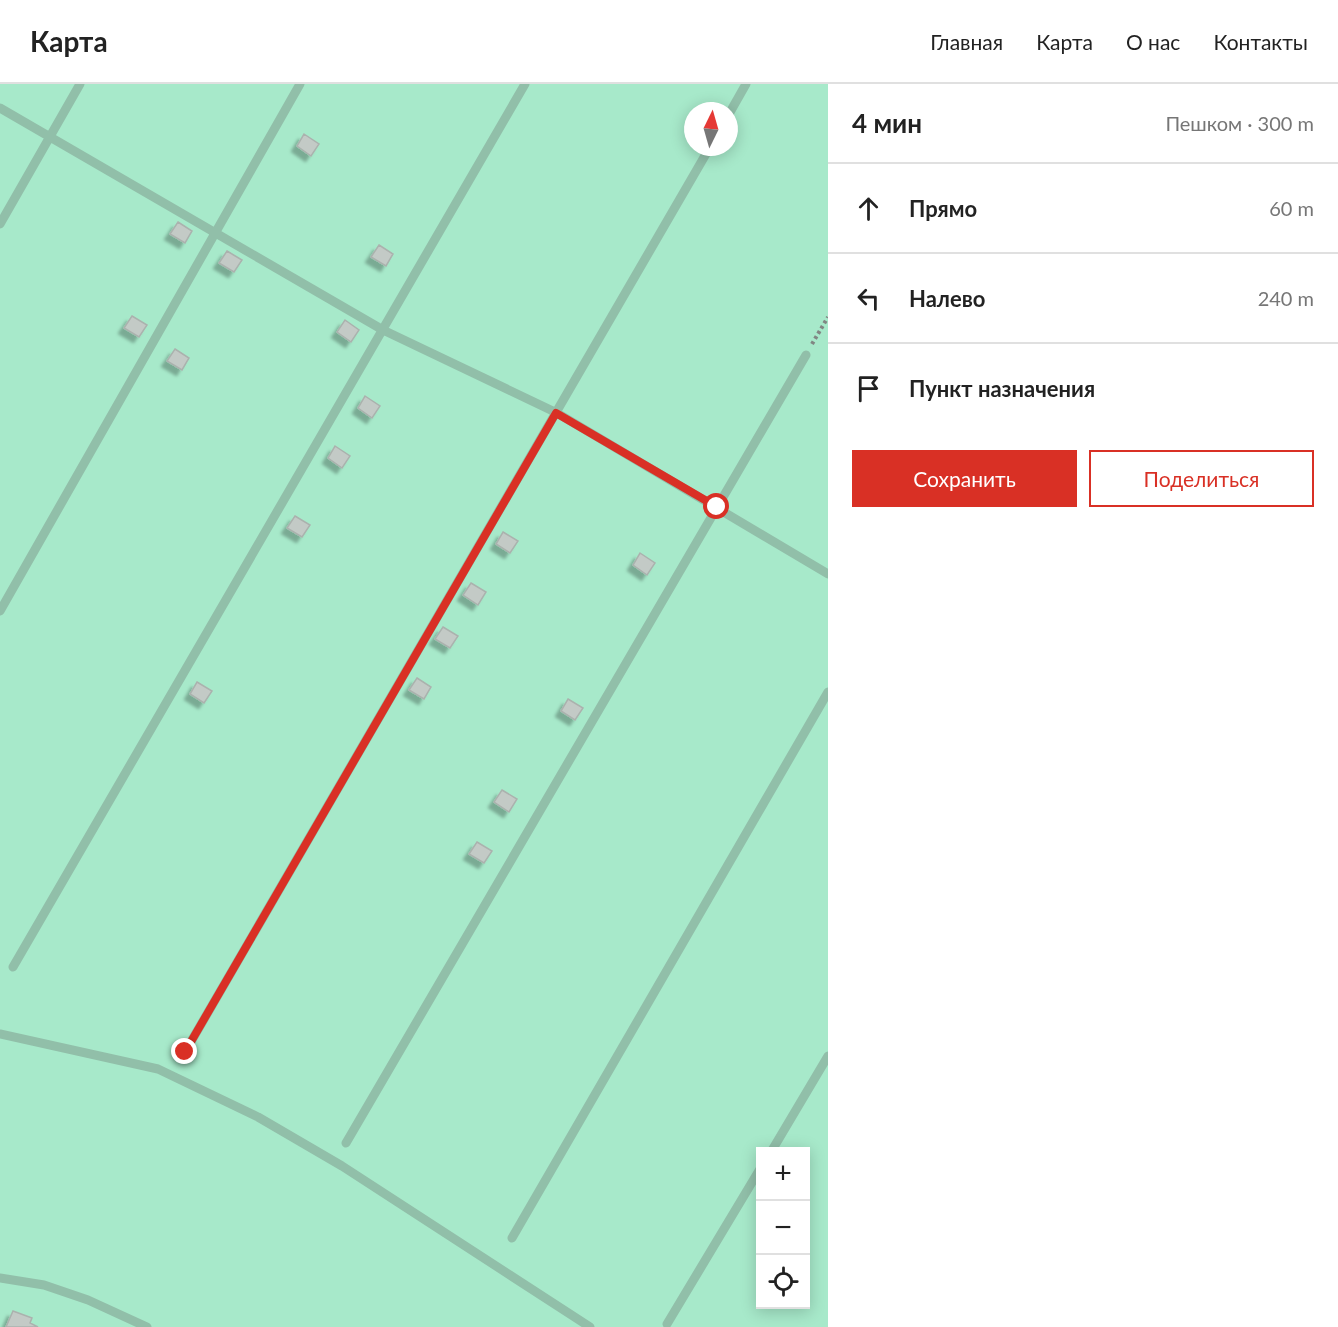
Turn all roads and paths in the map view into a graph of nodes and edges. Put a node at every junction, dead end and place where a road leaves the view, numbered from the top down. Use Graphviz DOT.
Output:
graph roads {
  1 [pos="80,84"];
  2 [pos="300,84"];
  3 [pos="525,84"];
  4 [pos="746,84"];
  5 [pos="736,102"];
  6 [pos="0,108"];
  7 [pos="49,137"];
  8 [pos="705,156"];
  9 [pos="0,224"];
  10 [pos="215,233"];
  11 [pos="828,317"];
  12 [pos="383,330"];
  13 [pos="806,356"];
  14 [pos="556,413"];
  15 [pos="717,507"];
  16 [pos="828,574"];
  17 [pos="0,611"];
  18 [pos="828,692"];
  19 [pos="13,967"];
  20 [pos="0,1035"];
  21 [pos="185,1052"];
  22 [pos="828,1056"];
  23 [pos="346,1143"];
  24 [pos="774,1147"];
  25 [pos="756,1176"];
  26 [pos="512,1238"];
  27 [pos="0,1278"];
  28 [pos="667,1324"];
  29 [pos="147,1327"];
  30 [pos="590,1327"];
  1 -- 7 [label="lane"];
  2 -- 10 [label="lane"];
  3 -- 12 [label="lane"];
  4 -- 5 [label="lane"];
  6 -- 7 [label="lane"];
  7 -- 9 [label="lane"];
  7 -- 10 [label="lane"];
  8 -- 14 [label="lane"];
  10 -- 12 [label="lane"];
  10 -- 17 [label="lane"];
  11 -- 13 [label="path"];
  12 -- 14 [label="lane"];
  12 -- 19 [label="lane"];
  13 -- 15 [label="lane"];
  14 -- 15 [label="lane"];
  14 -- 21 [label="lane"];
  15 -- 16 [label="lane"];
  15 -- 23 [label="lane"];
  18 -- 26 [label="lane"];
  20 -- 30 [label="lane"];
  22 -- 24 [label="lane"];
  25 -- 28 [label="lane"];
  27 -- 29 [label="lane"];
}
